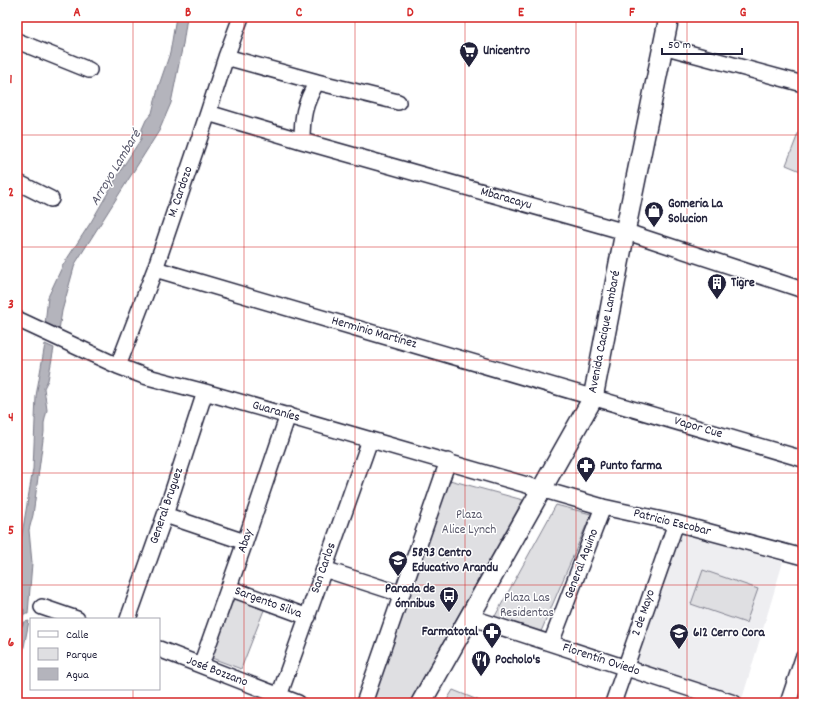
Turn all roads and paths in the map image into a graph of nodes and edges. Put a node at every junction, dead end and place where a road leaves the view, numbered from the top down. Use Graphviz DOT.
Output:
graph roads {
  1 [pos="241,17"];
  2 [pos="669,17"];
  3 [pos="679,17"];
  4 [pos="17,41"];
  5 [pos="668,47"];
  6 [pos="226,57"];
  7 [pos="89,70"];
  8 [pos="317,82"];
  9 [pos="803,84"];
  10 [pos="398,102"];
  11 [pos="208,113"];
  12 [pos="302,142"];
  13 [pos="17,182"];
  14 [pos="51,199"];
  15 [pos="630,234"];
  16 [pos="155,269"];
  17 [pos="803,290"];
  18 [pos="17,319"];
  19 [pos="118,366"];
  20 [pos="205,392"];
  21 [pos="597,398"];
  22 [pos="288,416"];
  23 [pos="370,440"];
  24 [pos="803,459"];
  25 [pos="448,461"];
  26 [pos="547,490"];
  27 [pos="603,507"];
  28 [pos="165,515"];
  29 [pos="676,523"];
  30 [pos="245,542"];
  31 [pos="803,557"];
  32 [pos="324,569"];
  33 [pos="229,588"];
  34 [pos="401,594"];
  35 [pos="42,606"];
  36 [pos="308,617"];
  37 [pos="74,618"];
  38 [pos="128,618"];
  39 [pos="473,619"];
  40 [pos="552,643"];
  41 [pos="160,649"];
  42 [pos="803,658"];
  43 [pos="201,665"];
  44 [pos="625,668"];
  45 [pos="279,696"];
  46 [pos="703,698"];
  47 [pos="298,703"];
  48 [pos="364,703"];
  49 [pos="420,703"];
  50 [pos="432,703"];
  51 [pos="613,703"];
  52 [pos="734,703"];
  53 [pos="788,703"];
  1 -- 6 [label="street, M. Cardozo"];
  2 -- 5 [label="main road, Avenida Cacique Lambaré"];
  3 -- 5 [label="main road, Avenida Cacique Lambaré"];
  4 -- 7 [label="street"];
  5 -- 9 [label="street"];
  5 -- 15 [label="main road, Avenida Cacique Lambaré"];
  6 -- 8 [label="street"];
  6 -- 11 [label="street, M. Cardozo"];
  8 -- 10 [label="street"];
  8 -- 12 [label="street"];
  11 -- 12 [label="street, Mbaracayu"];
  11 -- 16 [label="street, M. Cardozo"];
  12 -- 15 [label="street, Mbaracayu"];
  13 -- 14 [label="street"];
  15 -- 17 [label="street, Mbaracayu"];
  15 -- 21 [label="main road, Avenida Cacique Lambaré"];
  16 -- 19 [label="street, M. Cardozo"];
  16 -- 21 [label="street, Herminio Martínez"];
  18 -- 19 [label="street, Guaraníes"];
  19 -- 20 [label="street, Guaraníes"];
  20 -- 22 [label="street, Guaraníes"];
  20 -- 28 [label="street, General Bruguez"];
  21 -- 24 [label="street, Vapor Cue"];
  21 -- 26 [label="main road, Avenida Cacique Lambaré"];
  22 -- 23 [label="street, Guaraníes"];
  22 -- 30 [label="street, Abay"];
  23 -- 25 [label="street, Guaraníes"];
  23 -- 32 [label="street, San Carlos"];
  25 -- 26 [label="street, Guaraníes"];
  25 -- 34 [label="street"];
  26 -- 27 [label="street, Patricio Escobar"];
  26 -- 39 [label="main road, Avenida Cacique Lambaré"];
  27 -- 29 [label="street, Patricio Escobar"];
  27 -- 40 [label="street, General Aquino"];
  28 -- 30 [label="street"];
  28 -- 38 [label="street, General Bruguez"];
  29 -- 31 [label="street, Patricio Escobar"];
  29 -- 44 [label="street, 2 de Mayo"];
  30 -- 33 [label="street, Abay"];
  32 -- 34 [label="street"];
  32 -- 36 [label="street, San Carlos"];
  33 -- 36 [label="street, Sargento Silva"];
  33 -- 43 [label="street, Abay"];
  34 -- 48 [label="street"];
  35 -- 37 [label="street"];
  36 -- 45 [label="street, San Carlos"];
  39 -- 40 [label="street, Florentín Oviedo"];
  39 -- 49 [label="main road, Avenida Cacique Lambaré"];
  39 -- 50 [label="main road, Avenida Cacique Lambaré"];
  40 -- 44 [label="street, Florentín Oviedo"];
  41 -- 43 [label="street, José Bozzano"];
  42 -- 53 [label="street"];
  43 -- 45 [label="street, José Bozzano"];
  44 -- 46 [label="street, Florentín Oviedo"];
  44 -- 51 [label="street, 2 de Mayo"];
  45 -- 47 [label="street, José Bozzano"];
  46 -- 52 [label="street, Florentín Oviedo"];
}
